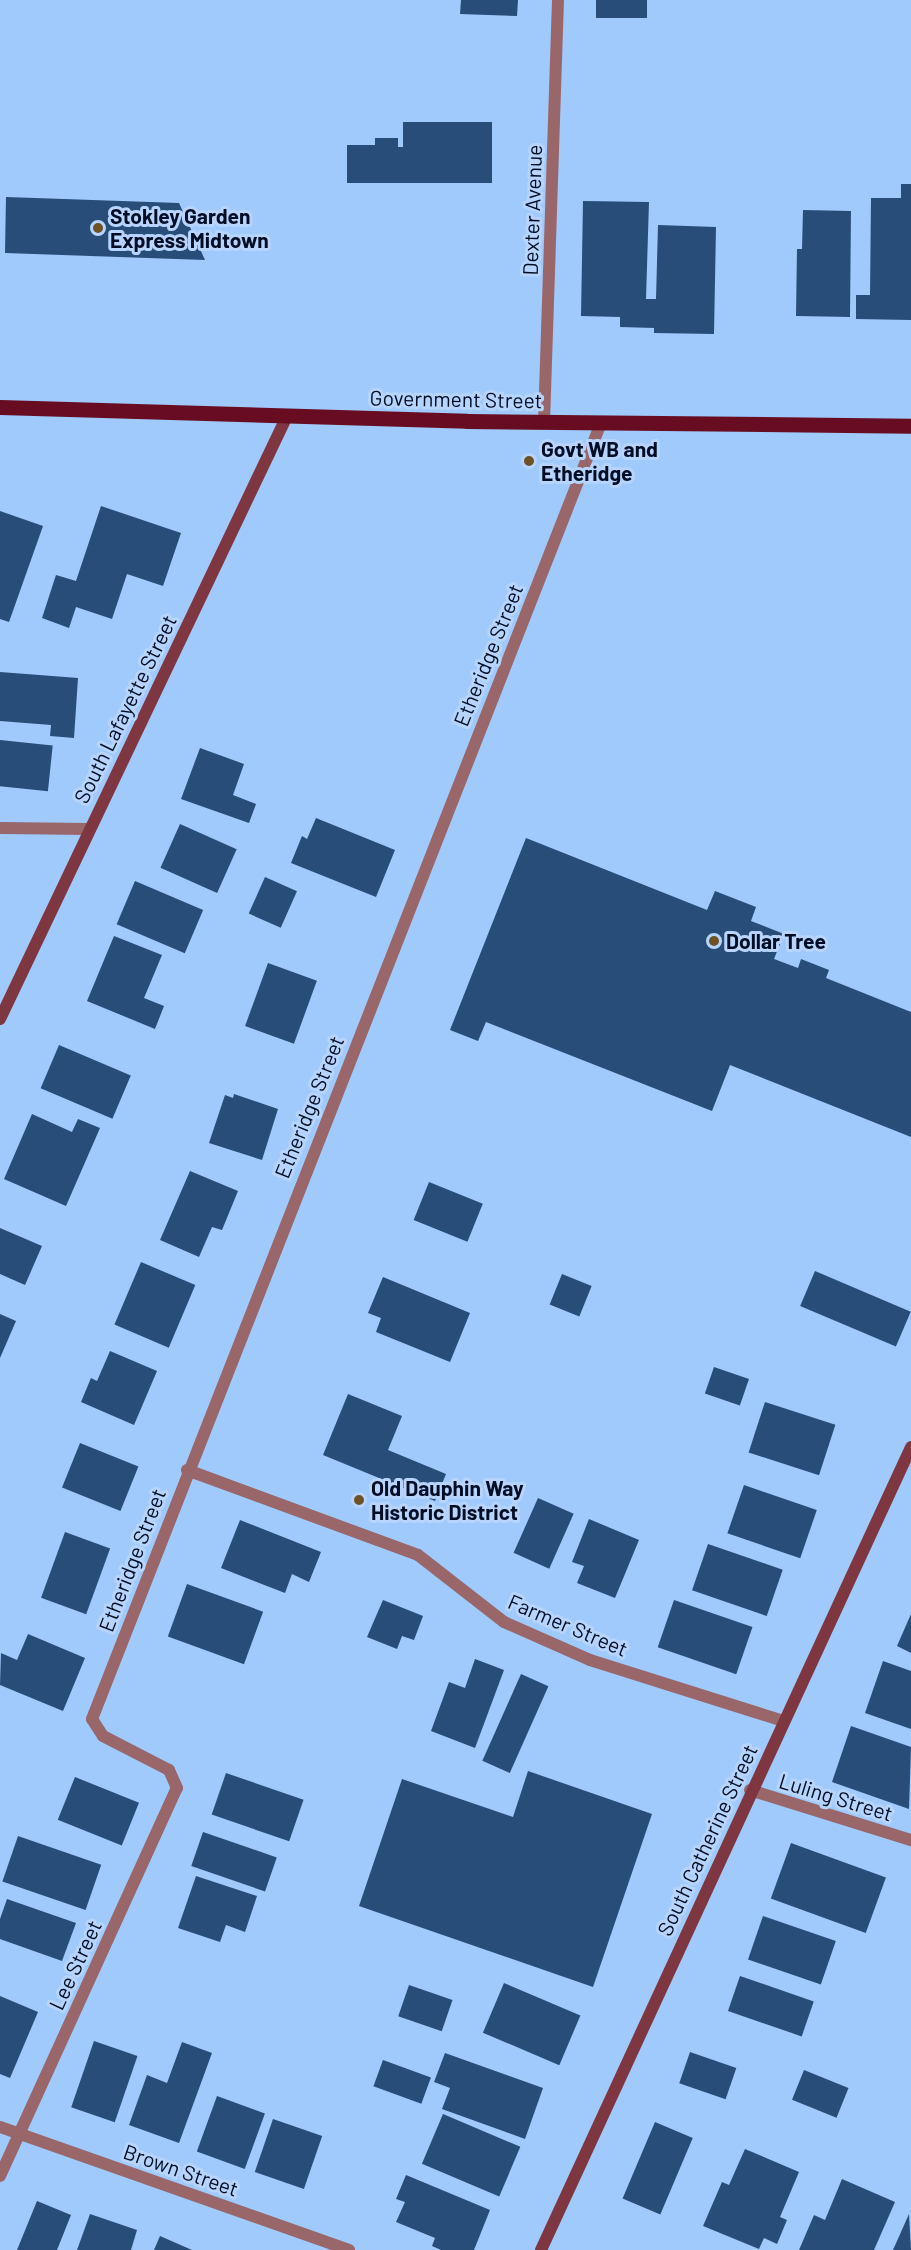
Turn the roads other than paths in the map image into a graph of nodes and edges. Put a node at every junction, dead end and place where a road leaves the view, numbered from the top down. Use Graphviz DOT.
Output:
graph roads {
  1 [pos="558,0"];
  2 [pos="0,407"];
  3 [pos="287,416"];
  4 [pos="544,422"];
  5 [pos="601,423"];
  6 [pos="911,426"];
  7 [pos="0,828"];
  8 [pos="89,829"];
  9 [pos="0,1019"];
  10 [pos="911,1447"];
  11 [pos="187,1470"];
  12 [pos="783,1721"];
  13 [pos="169,1770"];
  14 [pos="750,1790"];
  15 [pos="911,1840"];
  16 [pos="0,2127"];
  17 [pos="20,2134"];
  18 [pos="0,2176"];
  19 [pos="349,2250"];
  20 [pos="541,2250"];
  1 -- 4 [label="street, Dexter Avenue"];
  2 -- 3 [label="main road, Government Street"];
  3 -- 4 [label="main road, Government Street"];
  3 -- 8 [label="street, South Lafayette Street"];
  4 -- 5 [label="main road, Government Street"];
  5 -- 6 [label="main road, Government Street"];
  5 -- 11 [label="street, Etheridge Street"];
  7 -- 8 [label="street"];
  8 -- 9 [label="street, South Lafayette Street"];
  10 -- 12 [label="street, South Catherine Street"];
  11 -- 12 [label="street, Farmer Street"];
  11 -- 13 [label="street, Etheridge Street"];
  12 -- 14 [label="street, South Catherine Street"];
  13 -- 17 [label="street, Lee Street"];
  14 -- 15 [label="street, Luling Street"];
  14 -- 20 [label="street, South Catherine Street"];
  16 -- 17 [label="street, Brown Street"];
  17 -- 18 [label="street, Lee Street"];
  17 -- 19 [label="street, Brown Street"];
}
